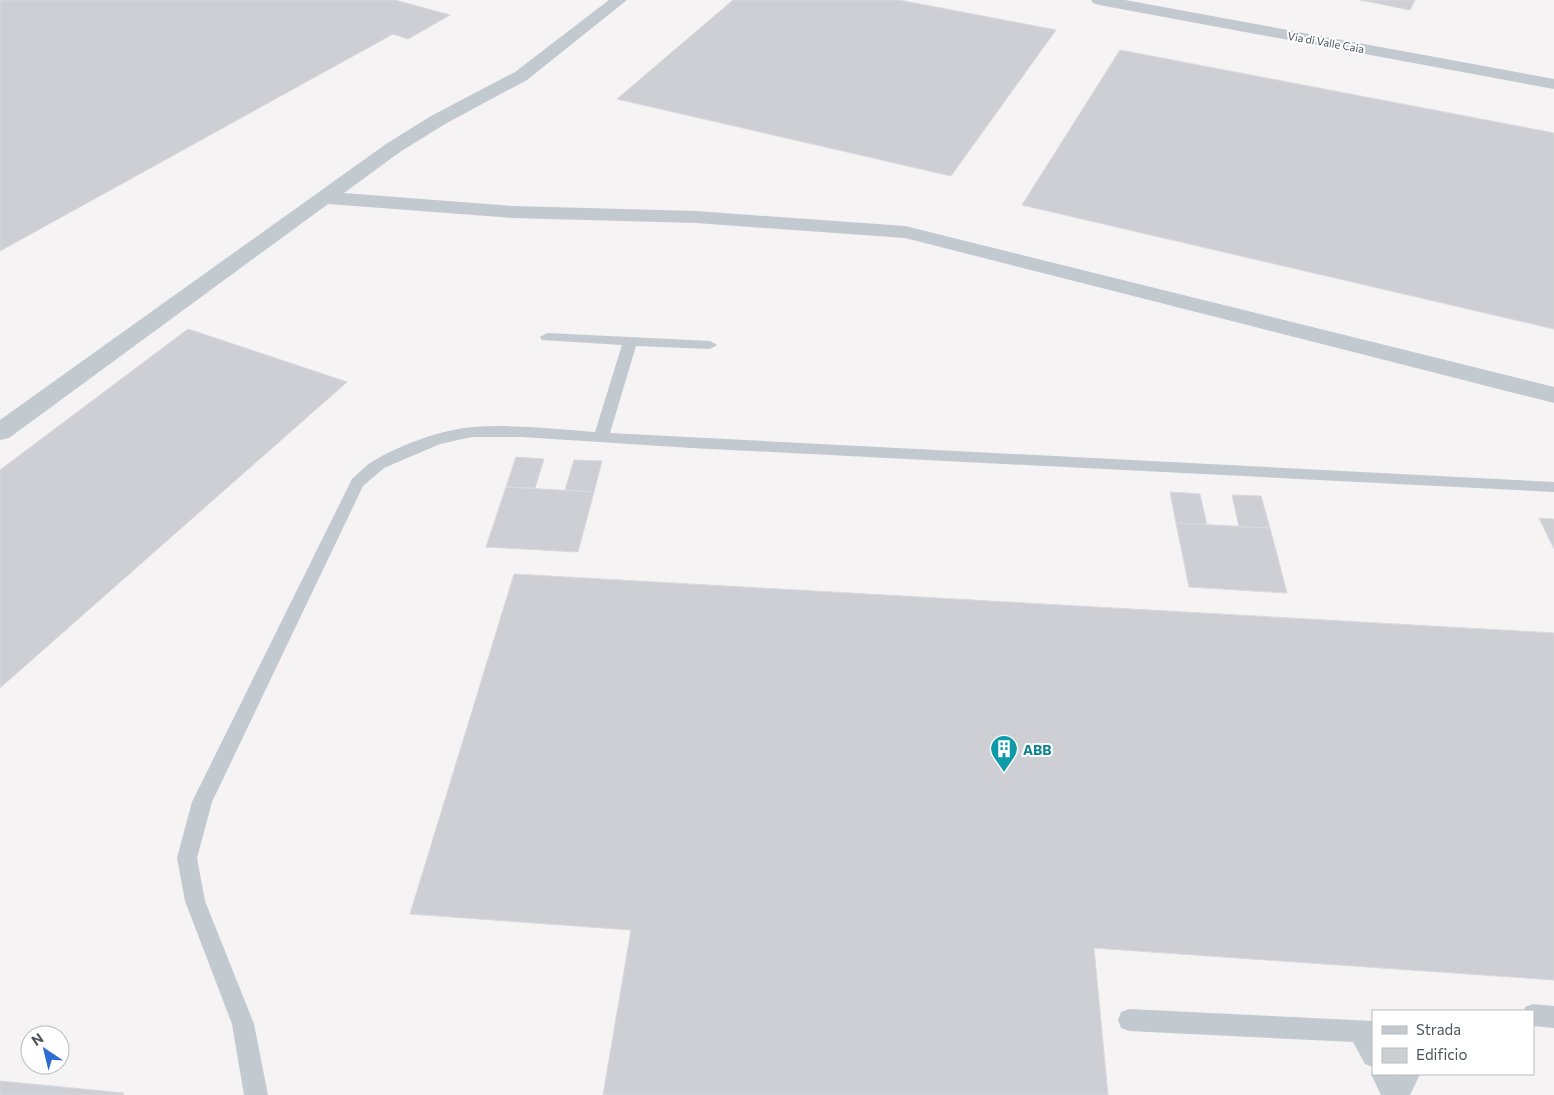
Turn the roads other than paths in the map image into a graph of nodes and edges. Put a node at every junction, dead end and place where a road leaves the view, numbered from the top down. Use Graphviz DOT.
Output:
graph roads {
  1 [pos="619,0"];
  2 [pos="1099,0"];
  3 [pos="1554,84"];
  4 [pos="323,198"];
  5 [pos="547,338"];
  6 [pos="630,342"];
  7 [pos="710,345"];
  8 [pos="1554,395"];
  9 [pos="0,432"];
  10 [pos="601,437"];
  11 [pos="1554,487"];
  12 [pos="1534,1015"];
  13 [pos="1554,1016"];
  14 [pos="1129,1020"];
  15 [pos="1366,1032"];
  16 [pos="1372,1053"];
  17 [pos="1383,1075"];
  18 [pos="1409,1075"];
  19 [pos="256,1095"];
  20 [pos="1395,1095"];
  1 -- 4 [label="street"];
  2 -- 3 [label="street, Via di Valle Caia"];
  4 -- 8 [label="street"];
  4 -- 9 [label="street"];
  5 -- 6 [label="lane"];
  6 -- 7 [label="lane"];
  6 -- 10 [label="lane"];
  10 -- 11 [label="lane"];
  10 -- 19 [label="lane"];
  12 -- 13 [label="lane"];
  14 -- 15 [label="lane"];
  15 -- 16 [label="lane"];
  17 -- 20 [label="lane"];
  18 -- 20 [label="lane"];
}
